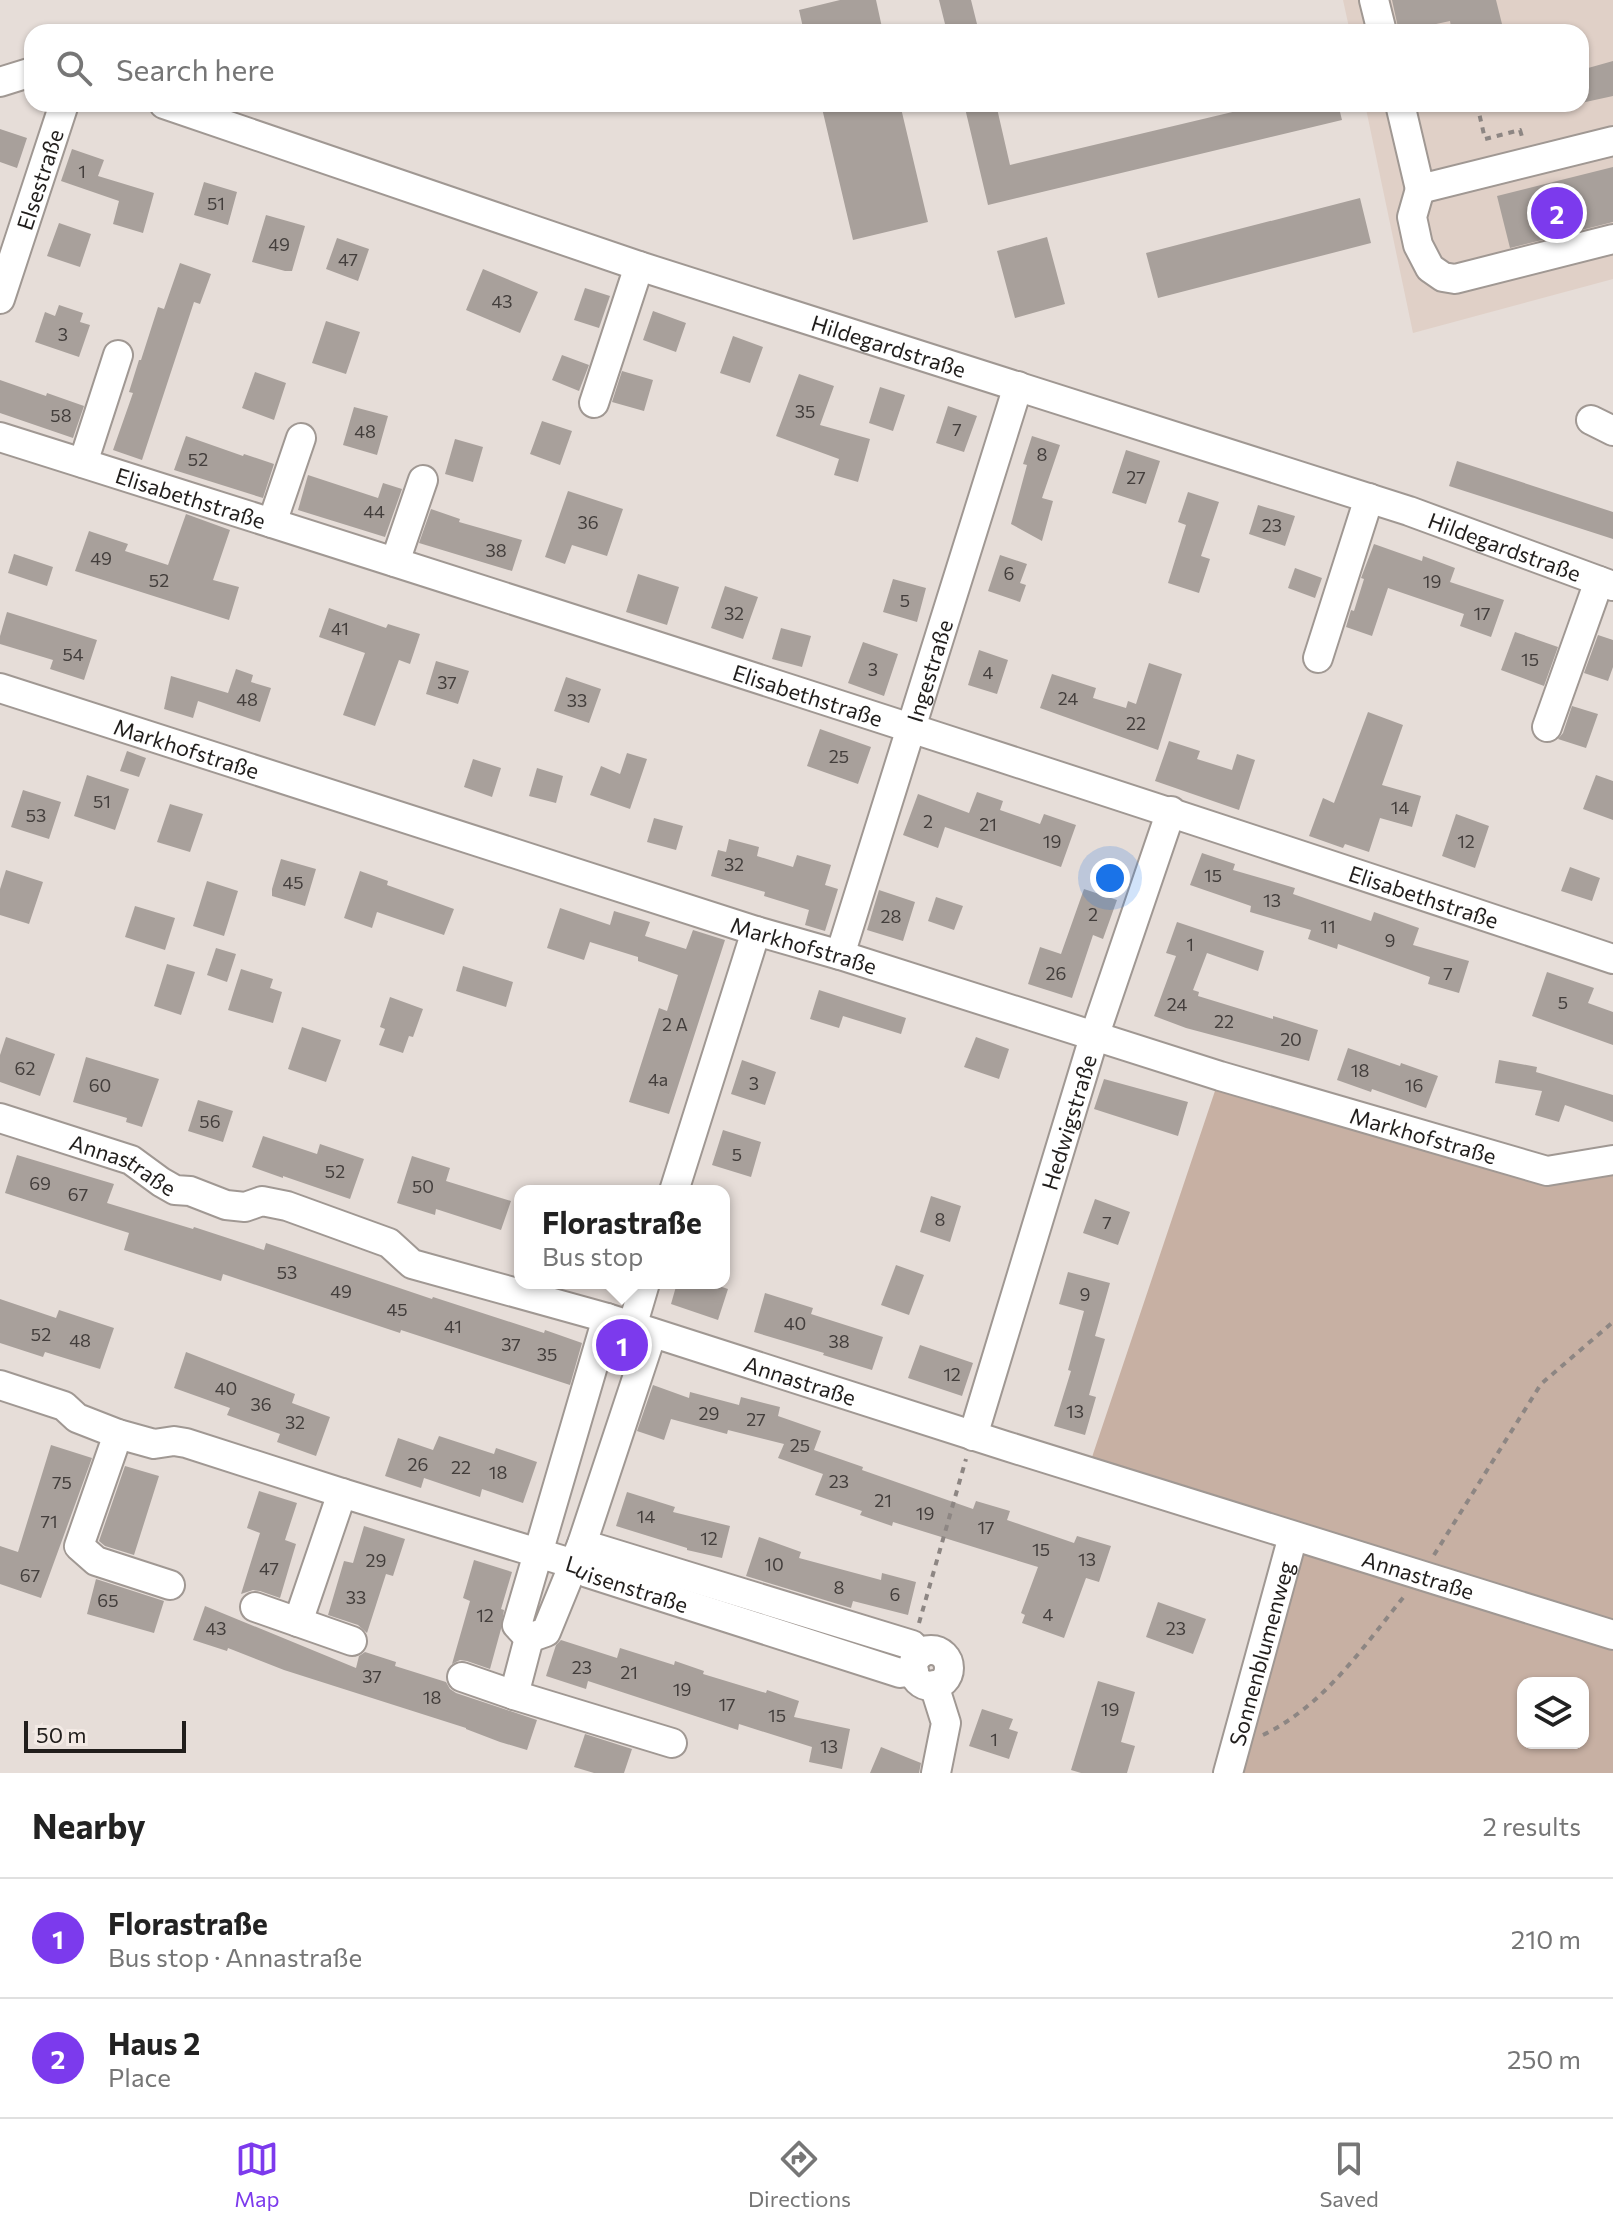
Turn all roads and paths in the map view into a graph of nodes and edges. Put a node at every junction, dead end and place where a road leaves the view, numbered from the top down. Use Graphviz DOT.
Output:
graph roads {
  1 [pos="1374,0"];
  2 [pos="1380,24"];
  3 [pos="24,74"];
  4 [pos="0,82"];
  5 [pos="61,112"];
  6 [pos="187,112"];
  7 [pos="1402,112"];
  8 [pos="1479,112"];
  9 [pos="1613,141"];
  10 [pos="1529,161"];
  11 [pos="1420,189"];
  12 [pos="1613,239"];
  13 [pos="639,266"];
  14 [pos="0,299"];
  15 [pos="118,355"];
  16 [pos="1018,386"];
  17 [pos="594,403"];
  18 [pos="0,437"];
  19 [pos="301,438"];
  20 [pos="83,463"];
  21 [pos="423,480"];
  22 [pos="1369,498"];
  23 [pos="272,523"];
  24 [pos="395,562"];
  25 [pos="1606,583"];
  26 [pos="1318,658"];
  27 [pos="0,688"];
  28 [pos="1547,727"];
  29 [pos="911,728"];
  30 [pos="1171,811"];
  31 [pos="756,931"];
  32 [pos="840,955"];
  33 [pos="1613,957"];
  34 [pos="1094,1037"];
  35 [pos="0,1118"];
  36 [pos="1613,1160"];
  37 [pos="676,1185"];
  38 [pos="643,1289"];
  39 [pos="1613,1322"];
  40 [pos="630,1326"];
  41 [pos="0,1385"];
  42 [pos="118,1434"];
  43 [pos="973,1436"];
  44 [pos="342,1493"];
  45 [pos="1293,1536"];
  46 [pos="537,1553"];
  47 [pos="578,1554"];
  48 [pos="1421,1577"];
  49 [pos="170,1585"];
  50 [pos="255,1607"];
  51 [pos="298,1622"];
  52 [pos="1613,1635"];
  53 [pos="529,1638"];
  54 [pos="352,1641"];
  55 [pos="920,1664"];
  56 [pos="462,1677"];
  57 [pos="514,1695"];
  58 [pos="672,1743"];
  59 [pos="1232,1761"];
  60 [pos="936,1773"];
  1 -- 2 [label="street"];
  3 -- 4 [label="street"];
  5 -- 14 [label="street, Elsestraße"];
  6 -- 13 [label="street, Hildegardstraße"];
  7 -- 11 [label="street"];
  8 -- 10 [label="path"];
  9 -- 10 [label="street"];
  10 -- 11 [label="street"];
  11 -- 12 [label="street"];
  13 -- 16 [label="street, Hildegardstraße"];
  13 -- 17 [label="street"];
  15 -- 20 [label="street"];
  16 -- 22 [label="street, Hildegardstraße"];
  16 -- 29 [label="street, Ingestraße"];
  18 -- 20 [label="street, Elisabethstraße"];
  19 -- 23 [label="street"];
  20 -- 23 [label="street, Elisabethstraße"];
  21 -- 24 [label="street"];
  22 -- 25 [label="street, Hildegardstraße"];
  22 -- 26 [label="street"];
  23 -- 24 [label="street, Elisabethstraße"];
  24 -- 29 [label="street, Elisabethstraße"];
  25 -- 28 [label="street"];
  27 -- 31 [label="street, Markhofstraße"];
  29 -- 30 [label="street, Elisabethstraße"];
  29 -- 32 [label="street, Ingestraße"];
  30 -- 33 [label="street, Elisabethstraße"];
  30 -- 34 [label="street, Hedwigstraße"];
  31 -- 32 [label="street, Markhofstraße"];
  31 -- 37 [label="street"];
  32 -- 34 [label="street, Markhofstraße"];
  34 -- 36 [label="street, Markhofstraße"];
  34 -- 43 [label="street, Hedwigstraße"];
  35 -- 40 [label="street, Annastraße"];
  38 -- 40 [label="street"];
  39 -- 48 [label="path"];
  40 -- 43 [label="street, Annastraße"];
  40 -- 46 [label="street"];
  40 -- 47 [label="street"];
  41 -- 42 [label="street, Luisenstraße"];
  42 -- 44 [label="street, Luisenstraße"];
  42 -- 49 [label="street"];
  43 -- 45 [label="street, Annastraße"];
  43 -- 55 [label="path"];
  44 -- 46 [label="street, Luisenstraße"];
  44 -- 51 [label="street"];
  45 -- 48 [label="street, Annastraße"];
  45 -- 59 [label="street, Sonnenblumenweg"];
  46 -- 47 [label="street, Luisenstraße"];
  46 -- 53 [label="street"];
  47 -- 53 [label="street"];
  47 -- 55 [label="street, Luisenstraße"];
  48 -- 52 [label="street, Annastraße"];
  48 -- 59 [label="path"];
  50 -- 51 [label="street"];
  51 -- 54 [label="street"];
  53 -- 57 [label="street"];
  55 -- 60 [label="street"];
  56 -- 57 [label="street"];
  57 -- 58 [label="street"];
}
